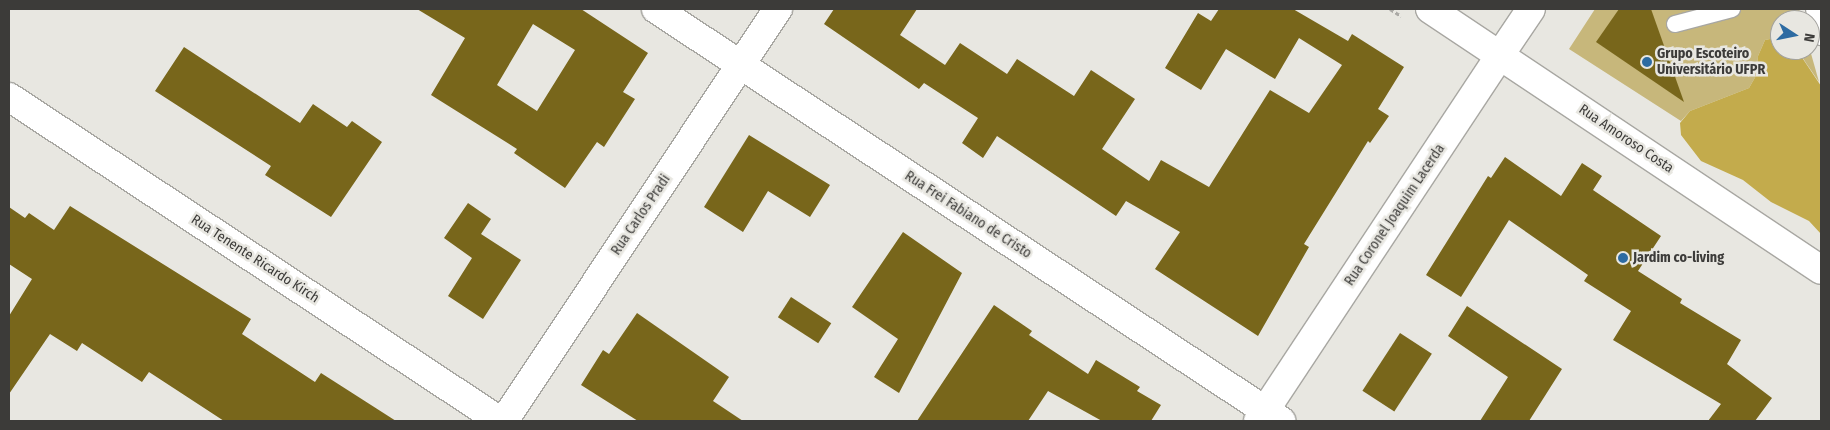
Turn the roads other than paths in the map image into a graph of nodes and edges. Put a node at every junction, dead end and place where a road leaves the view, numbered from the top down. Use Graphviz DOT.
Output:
graph roads {
  1 [pos="656,9"];
  2 [pos="778,9"];
  3 [pos="1430,9"];
  4 [pos="1531,9"];
  5 [pos="1732,9"];
  6 [pos="1814,9"];
  7 [pos="1674,24"];
  8 [pos="1821,38"];
  9 [pos="1500,55"];
  10 [pos="741,65"];
  11 [pos="9,97"];
  12 [pos="1821,270"];
  13 [pos="1268,418"];
  14 [pos="502,421"];
  1 -- 10 [label="street, Rua Frei Fabiano de Cristo"];
  2 -- 10 [label="street, Rua Carlos Pradi"];
  3 -- 9 [label="street, Rua Amoroso Costa"];
  4 -- 9 [label="street, Rua Coronel Joaquim Lacerda"];
  5 -- 7 [label="lane"];
  6 -- 8 [label="lane"];
  9 -- 12 [label="street, Rua Amoroso Costa"];
  9 -- 13 [label="street, Rua Coronel Joaquim Lacerda"];
  10 -- 13 [label="street, Rua Frei Fabiano de Cristo"];
  10 -- 14 [label="street, Rua Carlos Pradi"];
  11 -- 14 [label="street, Rua Tenente Ricardo Kirch"];
}
